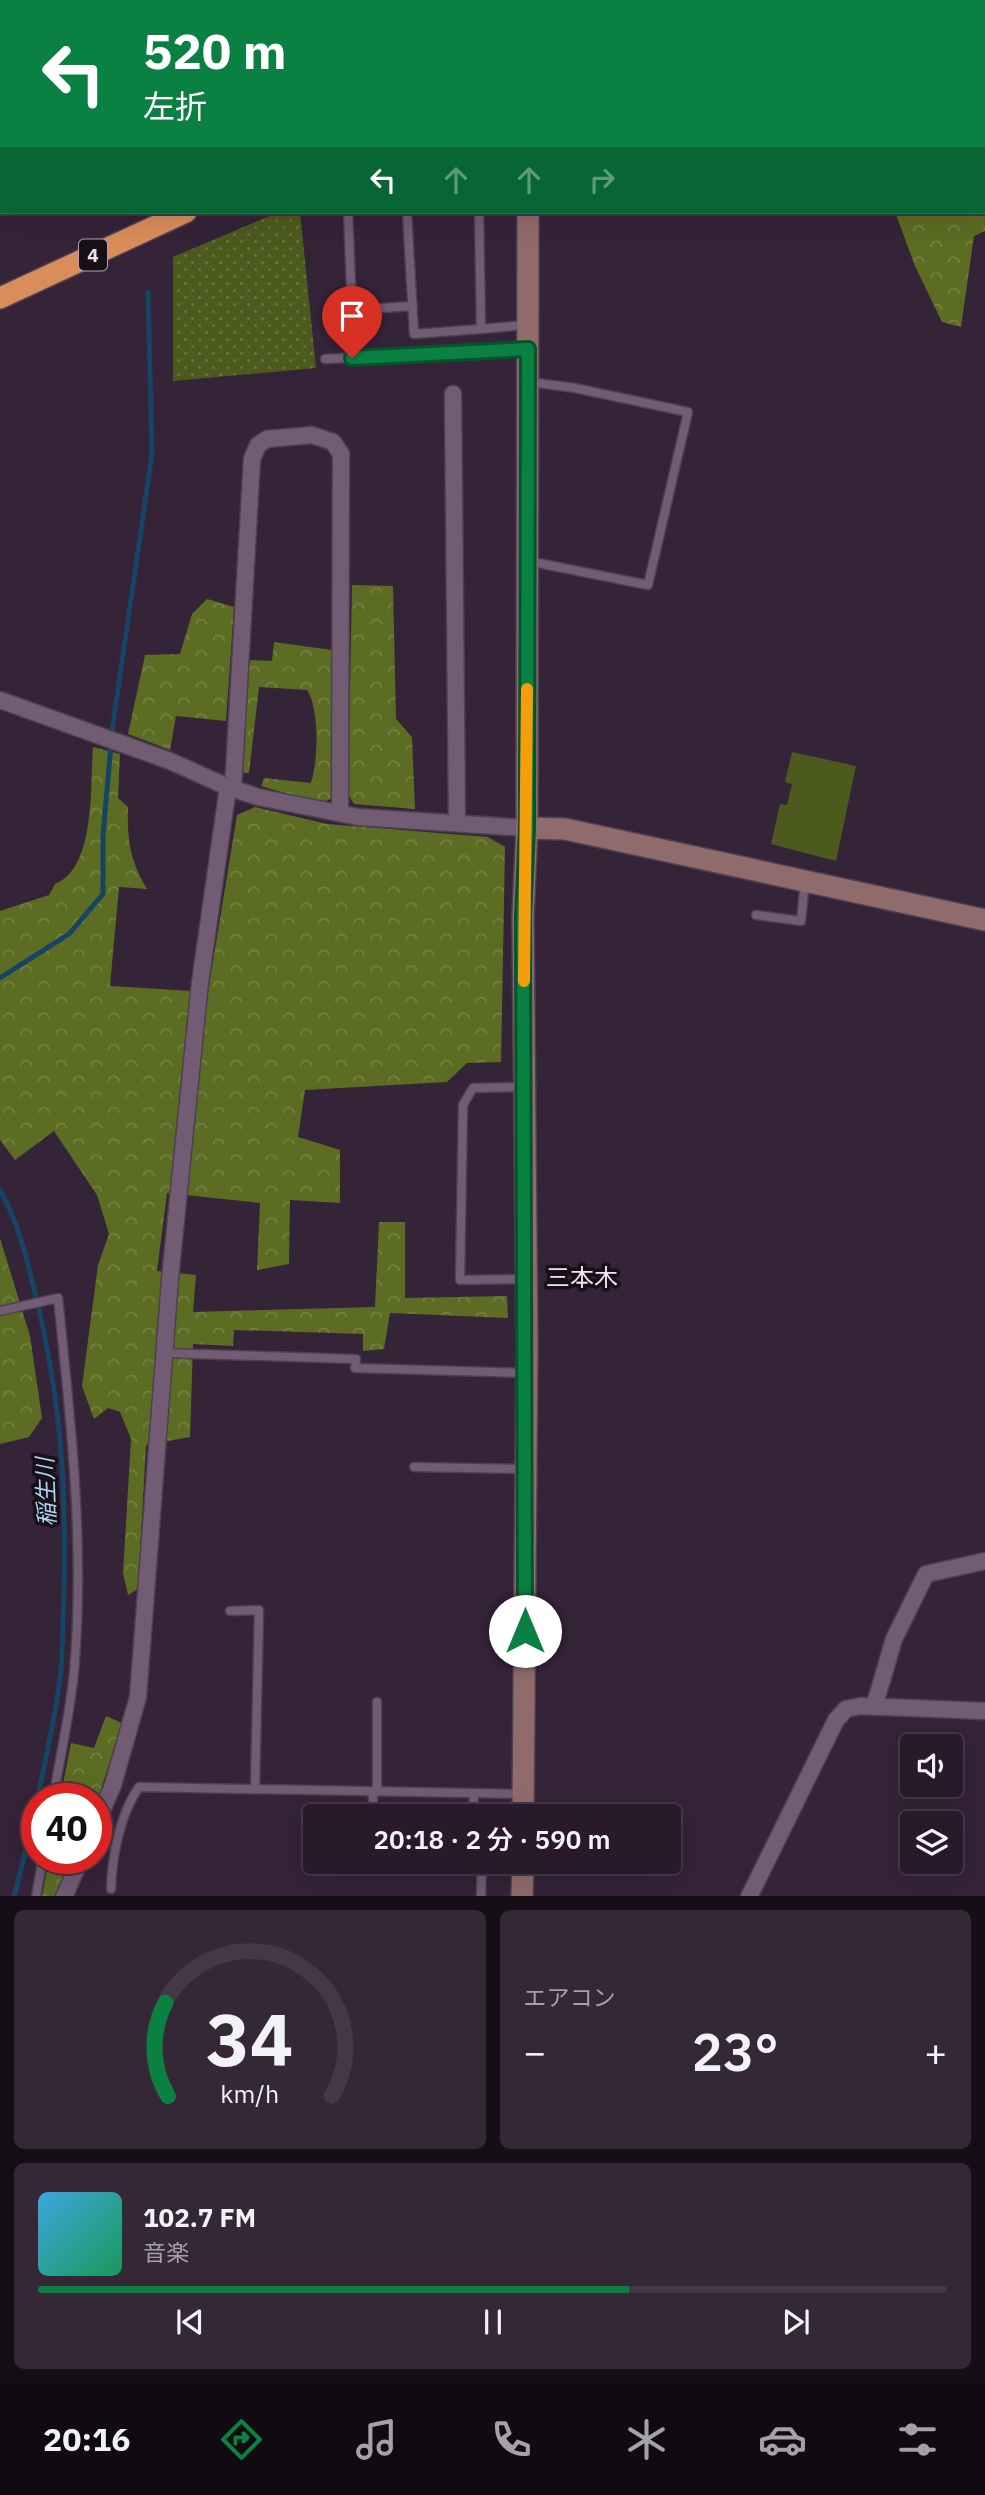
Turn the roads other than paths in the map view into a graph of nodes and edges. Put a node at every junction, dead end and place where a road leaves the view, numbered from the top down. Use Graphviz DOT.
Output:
graph roads {
  1 [pos="182,214"];
  2 [pos="348,214"];
  3 [pos="407,214"];
  4 [pos="479,214"];
  5 [pos="528,214"];
  6 [pos="0,298"];
  7 [pos="413,306"];
  8 [pos="528,325"];
  9 [pos="481,329"];
  10 [pos="528,349"];
  11 [pos="325,359"];
  12 [pos="527,382"];
  13 [pos="453,394"];
  14 [pos="528,561"];
  15 [pos="0,700"];
  16 [pos="230,788"];
  17 [pos="340,813"];
  18 [pos="457,823"];
  19 [pos="527,828"];
  20 [pos="805,881"];
  21 [pos="756,915"];
  22 [pos="985,920"];
  23 [pos="525,1087"];
  24 [pos="526,1279"];
  25 [pos="0,1311"];
  26 [pos="164,1353"];
  27 [pos="526,1373"];
  28 [pos="414,1468"];
  29 [pos="527,1469"];
  30 [pos="985,1561"];
  31 [pos="230,1611"];
  32 [pos="377,1702"];
  33 [pos="874,1707"];
  34 [pos="985,1711"];
  35 [pos="55,1783"];
  36 [pos="112,1787"];
  37 [pos="255,1789"];
  38 [pos="375,1791"];
  39 [pos="474,1793"];
  40 [pos="523,1794"];
  41 [pos="374,1804"];
  42 [pos="474,1804"];
  43 [pos="523,1804"];
  44 [pos="40,1874"];
  45 [pos="74,1874"];
  46 [pos="482,1874"];
  47 [pos="523,1874"];
  48 [pos="111,1889"];
  49 [pos="36,1896"];
  50 [pos="64,1896"];
  51 [pos="481,1896"];
  52 [pos="522,1896"];
  53 [pos="749,1896"];
  1 -- 6 [label="highway, 4"];
  2 -- 7 [label="lane"];
  3 -- 7 [label="lane"];
  4 -- 9 [label="lane"];
  5 -- 8 [label="street"];
  7 -- 9 [label="lane"];
  8 -- 9 [label="lane"];
  8 -- 10 [label="street"];
  10 -- 11 [label="lane"];
  10 -- 12 [label="street"];
  12 -- 14 [label="street"];
  12 -- 14 [label="lane"];
  13 -- 18 [label="street"];
  14 -- 19 [label="street"];
  15 -- 16 [label="street"];
  16 -- 17 [label="street"];
  16 -- 17 [label="street"];
  16 -- 26 [label="street"];
  17 -- 18 [label="street"];
  18 -- 19 [label="street"];
  19 -- 20 [label="street"];
  19 -- 23 [label="street"];
  20 -- 21 [label="lane"];
  20 -- 22 [label="street"];
  23 -- 24 [label="street"];
  23 -- 24 [label="lane"];
  24 -- 27 [label="street"];
  25 -- 35 [label="lane"];
  26 -- 27 [label="lane"];
  26 -- 36 [label="street"];
  27 -- 29 [label="street"];
  28 -- 29 [label="lane"];
  29 -- 40 [label="street"];
  30 -- 33 [label="street"];
  31 -- 37 [label="lane"];
  32 -- 38 [label="lane"];
  33 -- 34 [label="street"];
  33 -- 53 [label="street"];
  37 -- 38 [label="lane"];
  37 -- 48 [label="lane"];
  38 -- 39 [label="lane"];
  38 -- 41 [label="lane"];
  39 -- 40 [label="lane"];
  39 -- 42 [label="lane"];
  40 -- 43 [label="street"];
  44 -- 49 [label="lane"];
  45 -- 50 [label="street"];
  46 -- 51 [label="lane"];
  47 -- 52 [label="street"];
}
